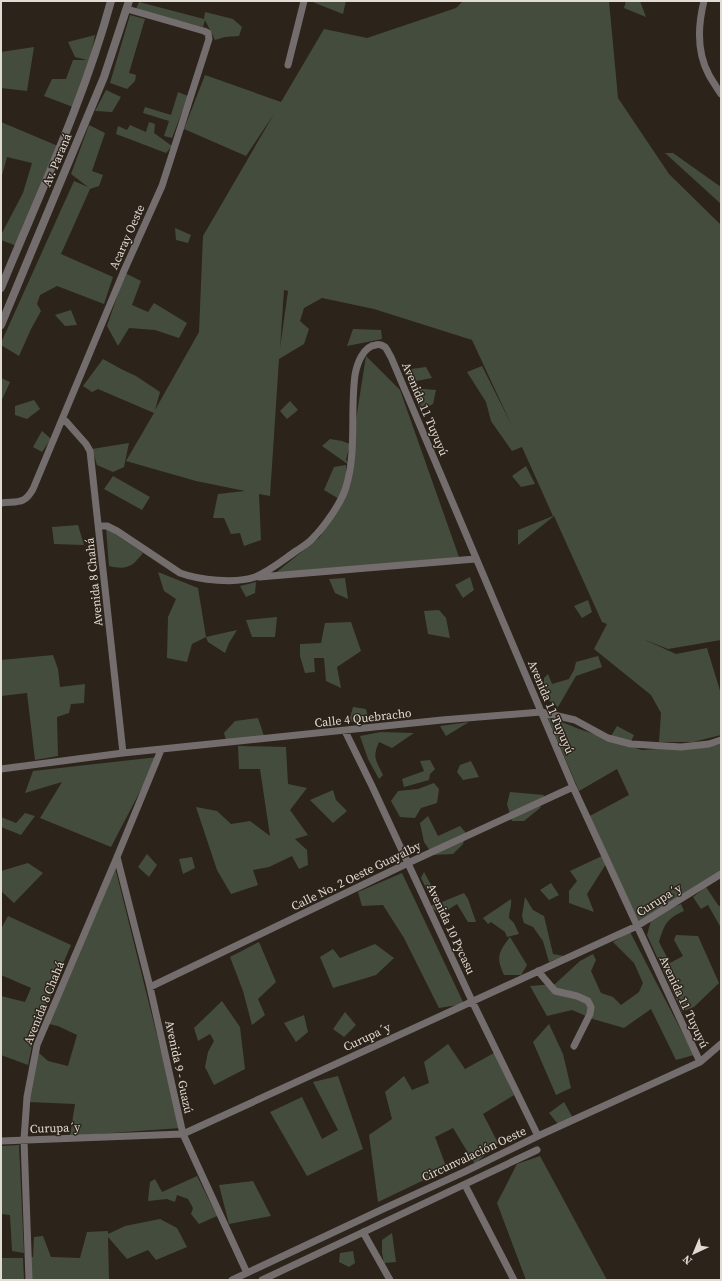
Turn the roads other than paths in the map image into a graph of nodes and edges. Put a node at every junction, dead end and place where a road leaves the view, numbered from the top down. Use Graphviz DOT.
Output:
graph roads {
  1 [pos="111,1"];
  2 [pos="304,1"];
  3 [pos="704,1"];
  4 [pos="128,5"];
  5 [pos="288,65"];
  6 [pos="721,94"];
  7 [pos="64,134"];
  8 [pos="78,139"];
  9 [pos="1,288"];
  10 [pos="1,325"];
  11 [pos="63,418"];
  12 [pos="1,503"];
  13 [pos="98,526"];
  14 [pos="475,559"];
  15 [pos="255,577"];
  16 [pos="541,712"];
  17 [pos="345,731"];
  18 [pos="721,740"];
  19 [pos="161,750"];
  20 [pos="123,754"];
  21 [pos="1,764"];
  22 [pos="1,769"];
  23 [pos="573,787"];
  24 [pos="117,857"];
  25 [pos="408,863"];
  26 [pos="721,874"];
  27 [pos="637,926"];
  28 [pos="538,971"];
  29 [pos="150,987"];
  30 [pos="472,1001"];
  31 [pos="721,1044"];
  32 [pos="574,1046"];
  33 [pos="700,1062"];
  34 [pos="183,1134"];
  35 [pos="538,1136"];
  36 [pos="24,1140"];
  37 [pos="1,1141"];
  38 [pos="537,1150"];
  39 [pos="465,1185"];
  40 [pos="363,1232"];
  41 [pos="247,1273"];
  42 [pos="273,1278"];
  43 [pos="29,1280"];
  44 [pos="232,1280"];
  45 [pos="262,1280"];
  46 [pos="390,1280"];
  47 [pos="514,1280"];
  1 -- 7 [label="street, Av. Paraná"];
  2 -- 5 [label="street"];
  3 -- 6 [label="street"];
  4 -- 8 [label="street, Av. Paraná"];
  4 -- 11 [label="street, Acaray Oeste"];
  7 -- 8 [label="street"];
  7 -- 9 [label="street, Av. Paraná"];
  8 -- 10 [label="street, Av. Paraná"];
  11 -- 12 [label="street, Acaray Oeste"];
  11 -- 13 [label="street, Avenida 8 Chahá"];
  13 -- 15 [label="street"];
  13 -- 20 [label="street, Avenida 8 Chahá"];
  14 -- 15 [label="street"];
  14 -- 15 [label="street, Avenida 11 Tuyuyú"];
  14 -- 16 [label="street, Avenida 11 Tuyuyú"];
  16 -- 17 [label="street, Calle 4 Quebracho"];
  16 -- 18 [label="street, Calle 4 Quebracho"];
  16 -- 23 [label="street, Avenida 11 Tuyuyú"];
  17 -- 19 [label="street, Calle 4 Quebracho"];
  17 -- 25 [label="street, Avenida 10 Pycasu"];
  19 -- 20 [label="street, Calle 4 Quebracho"];
  19 -- 24 [label="street, Avenida 8 Chahá"];
  20 -- 22 [label="street, Calle 4 Quebracho"];
  21 -- 22 [label="street"];
  23 -- 25 [label="street, Calle No. 2 Oeste Guayalby"];
  23 -- 27 [label="street, Avenida 11 Tuyuyú"];
  24 -- 29 [label="street, Avenida 9 - Guazú"];
  24 -- 36 [label="street, Avenida 8 Chahá"];
  25 -- 29 [label="street, Calle No. 2 Oeste Guayalby"];
  25 -- 30 [label="street, Avenida 10 Pycasu"];
  26 -- 27 [label="street, Curupa´y"];
  27 -- 28 [label="street, Curupa´y"];
  27 -- 33 [label="street, Avenida 11 Tuyuyú"];
  28 -- 30 [label="street, Curupa´y"];
  28 -- 32 [label="street"];
  29 -- 34 [label="street, Avenida 9 - Guazú"];
  30 -- 34 [label="street, Curupa´y"];
  30 -- 35 [label="street, Avenida 10 Pycasu"];
  31 -- 33 [label="street, Circunvalación Oeste"];
  33 -- 35 [label="street, Circunvalación Oeste"];
  34 -- 36 [label="street, Curupa´y"];
  34 -- 41 [label="street, Avenida 9 - Guazú"];
  35 -- 41 [label="street, Circunvalación Oeste"];
  36 -- 37 [label="street, Curupa´y"];
  36 -- 43 [label="street, Avenida 8 Chahá"];
  38 -- 39 [label="street"];
  39 -- 40 [label="street"];
  39 -- 47 [label="street"];
  40 -- 42 [label="street"];
  40 -- 46 [label="street"];
  41 -- 44 [label="street, Circunvalación Oeste"];
  42 -- 45 [label="street"];
}
